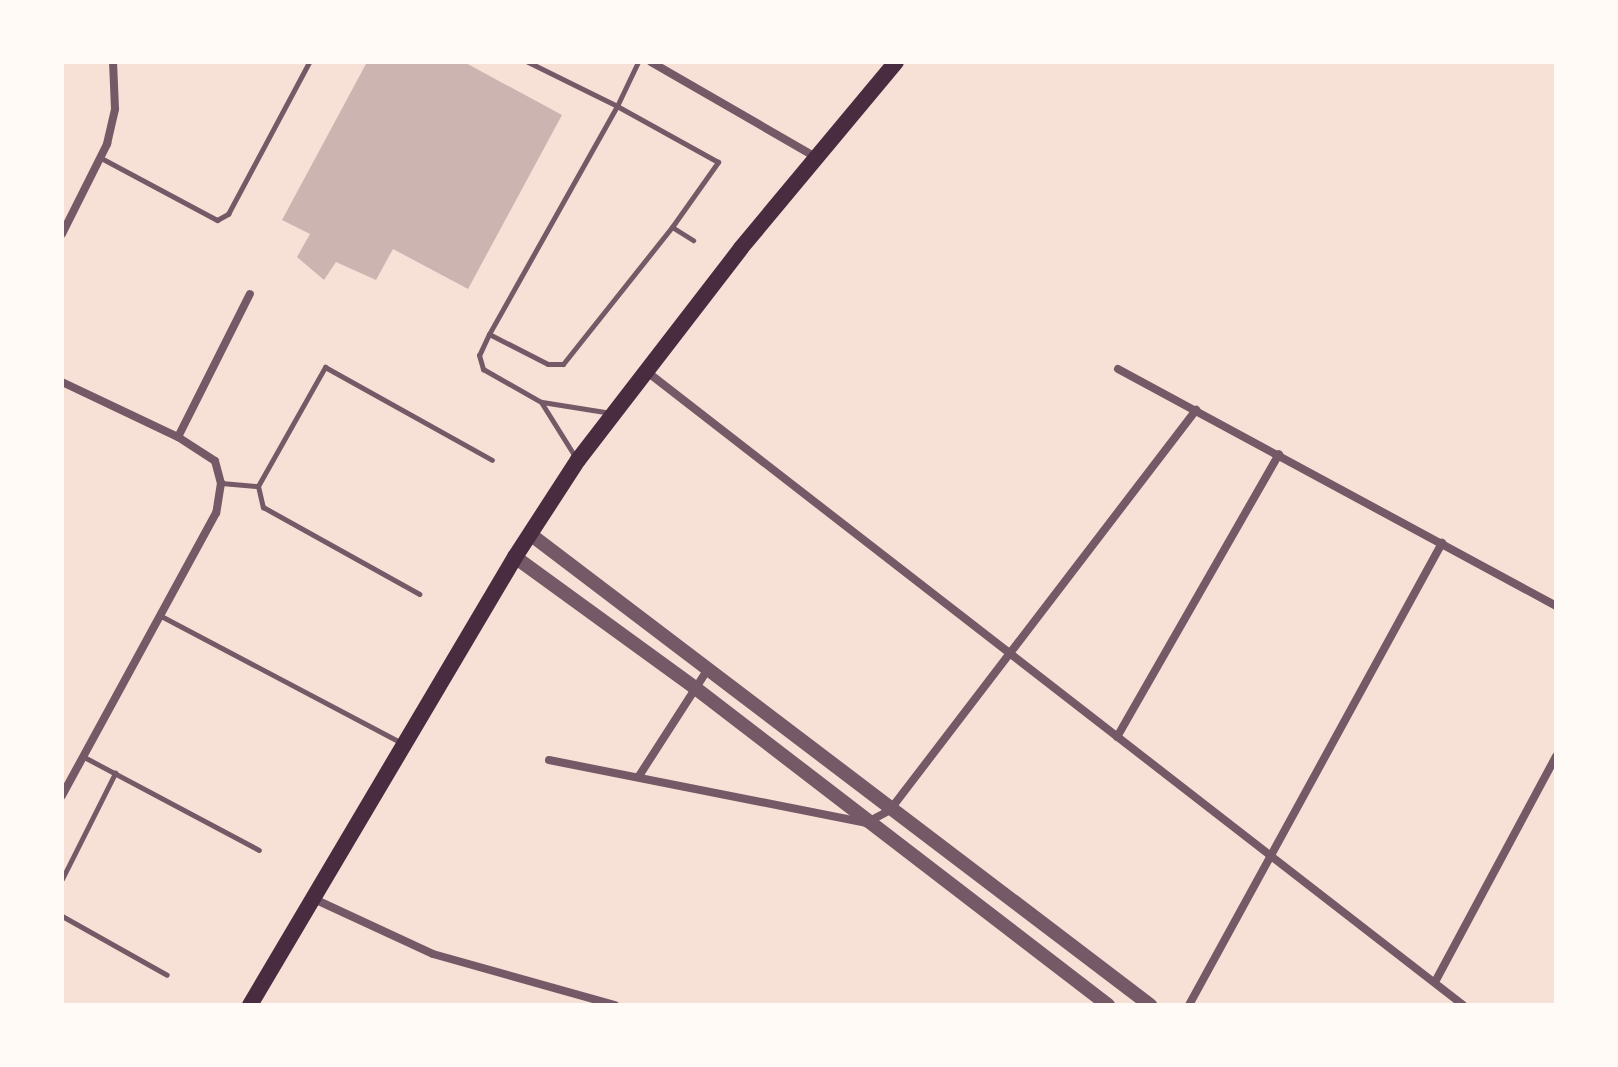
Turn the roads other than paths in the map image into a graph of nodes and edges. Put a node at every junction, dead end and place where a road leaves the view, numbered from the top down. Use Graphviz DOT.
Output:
graph roads {
  1 [pos="113,62"];
  2 [pos="309,62"];
  3 [pos="528,62"];
  4 [pos="638,62"];
  5 [pos="651,62"];
  6 [pos="896,62"];
  7 [pos="617,106"];
  8 [pos="100,157"];
  9 [pos="818,158"];
  10 [pos="672,227"];
  11 [pos="62,234"];
  12 [pos="693,240"];
  13 [pos="250,294"];
  14 [pos="489,334"];
  15 [pos="1118,369"];
  16 [pos="646,371"];
  17 [pos="62,382"];
  18 [pos="541,402"];
  19 [pos="1196,410"];
  20 [pos="613,414"];
  21 [pos="178,437"];
  22 [pos="1279,454"];
  23 [pos="492,460"];
  24 [pos="578,460"];
  25 [pos="221,483"];
  26 [pos="258,486"];
  27 [pos="530,534"];
  28 [pos="1442,543"];
  29 [pos="515,557"];
  30 [pos="419,594"];
  31 [pos="1556,606"];
  32 [pos="160,616"];
  33 [pos="1010,653"];
  34 [pos="708,669"];
  35 [pos="694,687"];
  36 [pos="1117,737"];
  37 [pos="403,744"];
  38 [pos="1556,756"];
  39 [pos="84,757"];
  40 [pos="549,760"];
  41 [pos="115,773"];
  42 [pos="639,776"];
  43 [pos="62,796"];
  44 [pos="890,810"];
  45 [pos="866,823"];
  46 [pos="259,850"];
  47 [pos="1271,855"];
  48 [pos="62,879"];
  49 [pos="312,898"];
  50 [pos="62,916"];
  51 [pos="167,975"];
  52 [pos="1435,982"];
  53 [pos="250,1005"];
  54 [pos="615,1005"];
  55 [pos="1108,1005"];
  56 [pos="1150,1005"];
  57 [pos="1189,1005"];
  58 [pos="1463,1005"];
  1 -- 8 [label="street"];
  2 -- 8 [label="lane"];
  3 -- 7 [label="lane"];
  4 -- 7 [label="lane"];
  5 -- 9 [label="street"];
  6 -- 9 [label="main road"];
  7 -- 10 [label="lane"];
  7 -- 14 [label="lane"];
  8 -- 11 [label="street"];
  9 -- 16 [label="main road"];
  10 -- 12 [label="lane"];
  10 -- 14 [label="lane"];
  13 -- 21 [label="street"];
  14 -- 18 [label="lane"];
  15 -- 19 [label="street"];
  16 -- 20 [label="main road"];
  16 -- 33 [label="street"];
  17 -- 21 [label="street"];
  18 -- 20 [label="lane"];
  18 -- 24 [label="lane"];
  19 -- 22 [label="street"];
  19 -- 33 [label="street"];
  20 -- 24 [label="main road"];
  21 -- 25 [label="street"];
  22 -- 28 [label="street"];
  22 -- 36 [label="street"];
  23 -- 26 [label="lane"];
  24 -- 27 [label="main road"];
  25 -- 26 [label="lane"];
  25 -- 32 [label="street"];
  26 -- 30 [label="lane"];
  27 -- 29 [label="main road"];
  27 -- 34 [label="street"];
  28 -- 31 [label="street"];
  28 -- 47 [label="street"];
  29 -- 35 [label="street"];
  29 -- 37 [label="main road"];
  32 -- 37 [label="lane"];
  32 -- 39 [label="street"];
  33 -- 36 [label="street"];
  33 -- 44 [label="street"];
  34 -- 35 [label="street"];
  34 -- 44 [label="street"];
  35 -- 42 [label="street"];
  35 -- 45 [label="street"];
  36 -- 47 [label="street"];
  37 -- 49 [label="main road"];
  38 -- 52 [label="street"];
  39 -- 41 [label="lane"];
  39 -- 43 [label="street"];
  40 -- 42 [label="street"];
  41 -- 46 [label="lane"];
  41 -- 48 [label="lane"];
  42 -- 45 [label="street"];
  44 -- 45 [label="street"];
  44 -- 56 [label="street"];
  45 -- 55 [label="street"];
  47 -- 52 [label="street"];
  47 -- 57 [label="street"];
  49 -- 53 [label="main road"];
  49 -- 54 [label="street"];
  50 -- 51 [label="lane"];
  52 -- 58 [label="street"];
}
